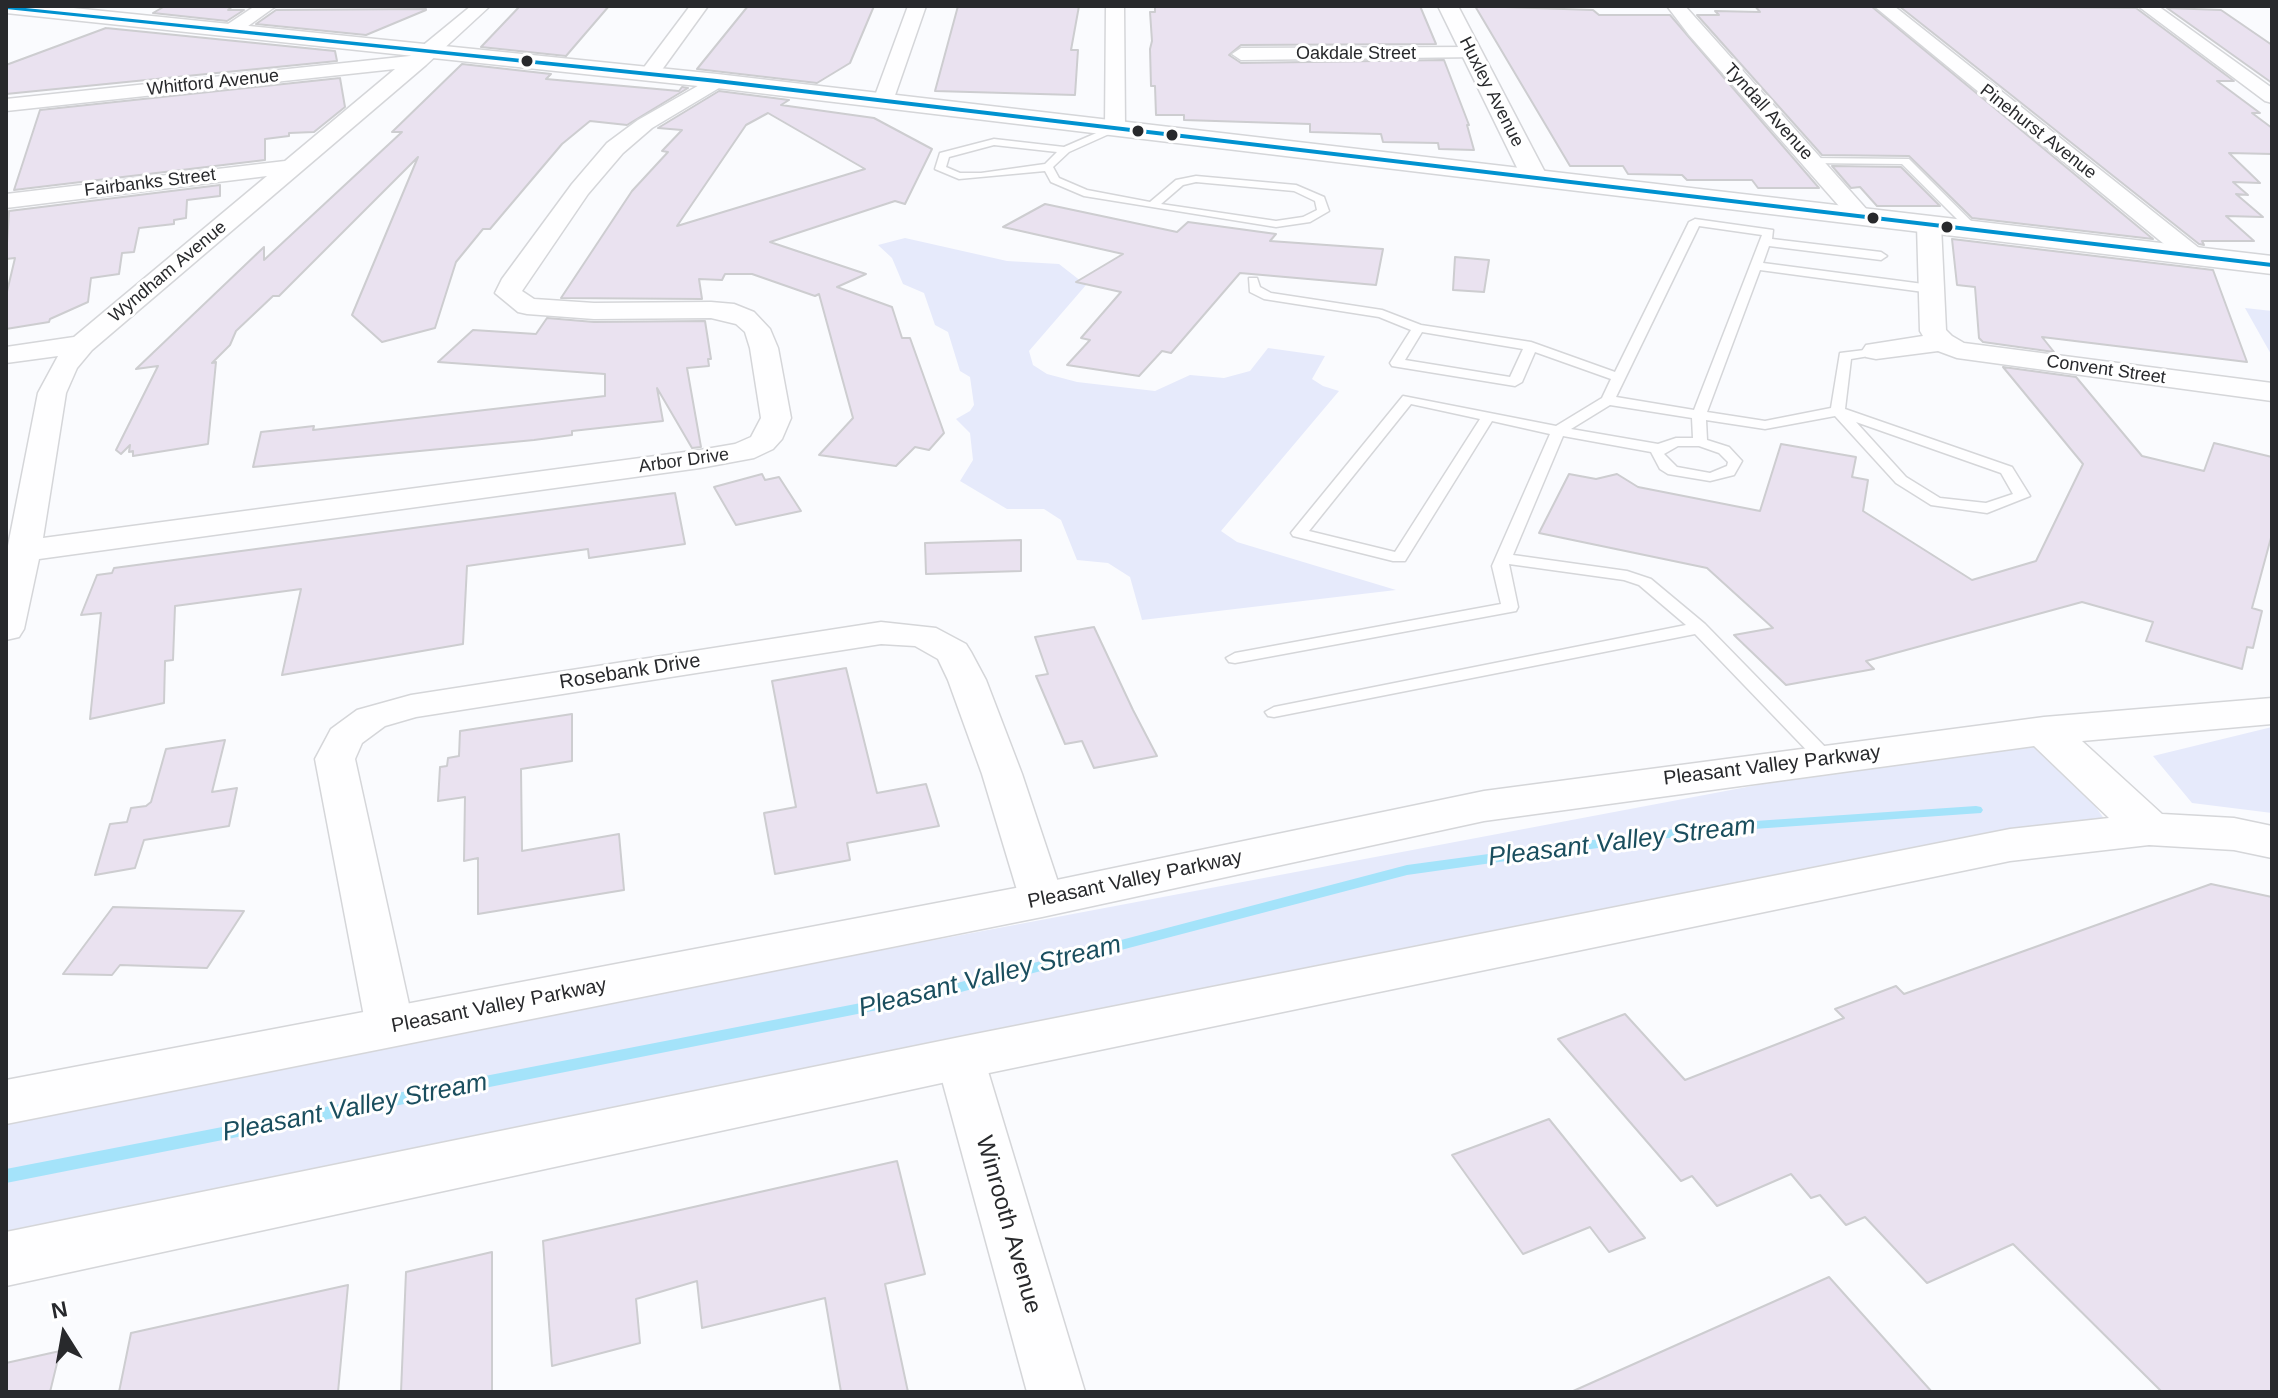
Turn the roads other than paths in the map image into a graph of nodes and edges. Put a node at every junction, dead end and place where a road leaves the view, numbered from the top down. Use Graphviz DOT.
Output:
graph roads {
  1 [pos="267,6"];
  2 [pos="481,6"];
  3 [pos="699,6"];
  4 [pos="917,6"];
  5 [pos="1115,6"];
  6 [pos="1448,6"];
  7 [pos="1676,6"];
  8 [pos="1883,6"];
  9 [pos="2147,6"];
  10 [pos="6,7"];
  11 [pos="45,8"];
  12 [pos="231,30"];
  13 [pos="1472,53"];
  14 [pos="1241,54"];
  15 [pos="425,56"];
  16 [pos="649,74"];
  17 [pos="717,81"];
  18 [pos="2272,97"];
  19 [pos="883,101"];
  20 [pos="6,105"];
  21 [pos="1115,128"];
  22 [pos="1065,150"];
  23 [pos="1811,161"];
  24 [pos="295,166"];
  25 [pos="1048,167"];
  26 [pos="1535,178"];
  27 [pos="6,201"];
  28 [pos="1153,205"];
  29 [pos="1861,217"];
  30 [pos="1929,225"];
  31 [pos="1974,230"];
  32 [pos="1765,242"];
  33 [pos="1881,256"];
  34 [pos="2195,257"];
  35 [pos="2272,265"];
  36 [pos="1756,266"];
  37 [pos="1253,281"];
  38 [pos="1931,289"];
  39 [pos="1418,328"];
  40 [pos="1942,342"];
  41 [pos="82,344"];
  42 [pos="1531,346"];
  43 [pos="1876,351"];
  44 [pos="6,355"];
  45 [pos="1617,377"];
  46 [pos="2272,392"];
  47 [pos="1608,400"];
  48 [pos="1838,411"];
  49 [pos="1699,415"];
  50 [pos="1488,417"];
  51 [pos="1558,431"];
  52 [pos="1700,442"];
  53 [pos="1660,449"];
  54 [pos="24,551"];
  55 [pos="1504,558"];
  56 [pos="1699,628"];
  57 [pos="6,629"];
  58 [pos="1235,658"];
  59 [pos="2272,711"];
  60 [pos="1274,712"];
  61 [pos="2044,731"];
  62 [pos="1825,758"];
  63 [pos="2149,829"];
  64 [pos="2272,842"];
  65 [pos="1042,900"];
  66 [pos="390,1027"];
  67 [pos="960,1058"];
  68 [pos="6,1102"];
  69 [pos="6,1259"];
  70 [pos="1056,1392"];
  1 -- 12 [label="street"];
  2 -- 15 [label="street, Wyndham Avenue"];
  3 -- 16 [label="street"];
  4 -- 19 [label="street"];
  5 -- 21 [label="street"];
  6 -- 13 [label="street, Huxley Avenue"];
  7 -- 23 [label="street, Tyndall Avenue"];
  8 -- 34 [label="street, Pinehurst Avenue"];
  9 -- 18 [label="street"];
  10 -- 11 [label="street"];
  11 -- 12 [label="street"];
  12 -- 15 [label="street"];
  13 -- 14 [label="street, Oakdale Street"];
  13 -- 26 [label="street, Huxley Avenue"];
  15 -- 16 [label="street"];
  15 -- 20 [label="street, Whitford Avenue"];
  15 -- 24 [label="street, Wyndham Avenue"];
  16 -- 17 [label="street"];
  17 -- 19 [label="street"];
  17 -- 54 [label="street, Arbor Drive"];
  19 -- 21 [label="street"];
  21 -- 22 [label="lane"];
  21 -- 26 [label="street"];
  22 -- 25 [label="lane"];
  22 -- 25 [label="lane"];
  23 -- 29 [label="street, Tyndall Avenue"];
  23 -- 31 [label="lane"];
  24 -- 27 [label="street, Fairbanks Street"];
  24 -- 41 [label="street, Wyndham Avenue"];
  25 -- 28 [label="lane"];
  26 -- 29 [label="street"];
  28 -- 28 [label="lane"];
  29 -- 30 [label="street"];
  30 -- 31 [label="street"];
  30 -- 38 [label="street"];
  31 -- 34 [label="street"];
  32 -- 33 [label="lane"];
  32 -- 36 [label="lane"];
  32 -- 45 [label="lane"];
  34 -- 35 [label="street"];
  36 -- 38 [label="lane"];
  36 -- 49 [label="lane"];
  37 -- 39 [label="lane"];
  38 -- 40 [label="street"];
  39 -- 42 [label="lane"];
  39 -- 42 [label="lane"];
  40 -- 43 [label="street"];
  40 -- 46 [label="street, Convent Street"];
  41 -- 44 [label="street"];
  41 -- 54 [label="street, Wyndham Avenue"];
  42 -- 45 [label="lane"];
  43 -- 48 [label="lane"];
  45 -- 47 [label="lane"];
  47 -- 49 [label="lane"];
  47 -- 51 [label="lane"];
  48 -- 48 [label="lane"];
  48 -- 49 [label="lane"];
  49 -- 52 [label="lane"];
  50 -- 50 [label="lane"];
  50 -- 51 [label="lane"];
  51 -- 53 [label="lane"];
  51 -- 55 [label="lane"];
  52 -- 53 [label="lane"];
  52 -- 53 [label="lane"];
  54 -- 57 [label="street, Wyndham Avenue"];
  55 -- 56 [label="lane"];
  55 -- 58 [label="lane"];
  56 -- 60 [label="lane"];
  56 -- 62 [label="lane"];
  59 -- 61 [label="street, Pleasant Valley Parkway"];
  61 -- 62 [label="street, Pleasant Valley Parkway"];
  61 -- 63 [label="street"];
  62 -- 65 [label="street, Pleasant Valley Parkway"];
  63 -- 64 [label="street"];
  63 -- 67 [label="street"];
  65 -- 66 [label="street, Pleasant Valley Parkway"];
  65 -- 66 [label="street, Rosebank Drive"];
  66 -- 68 [label="street, Pleasant Valley Parkway"];
  67 -- 69 [label="street"];
  67 -- 70 [label="street, Winrooth Avenue"];
}
